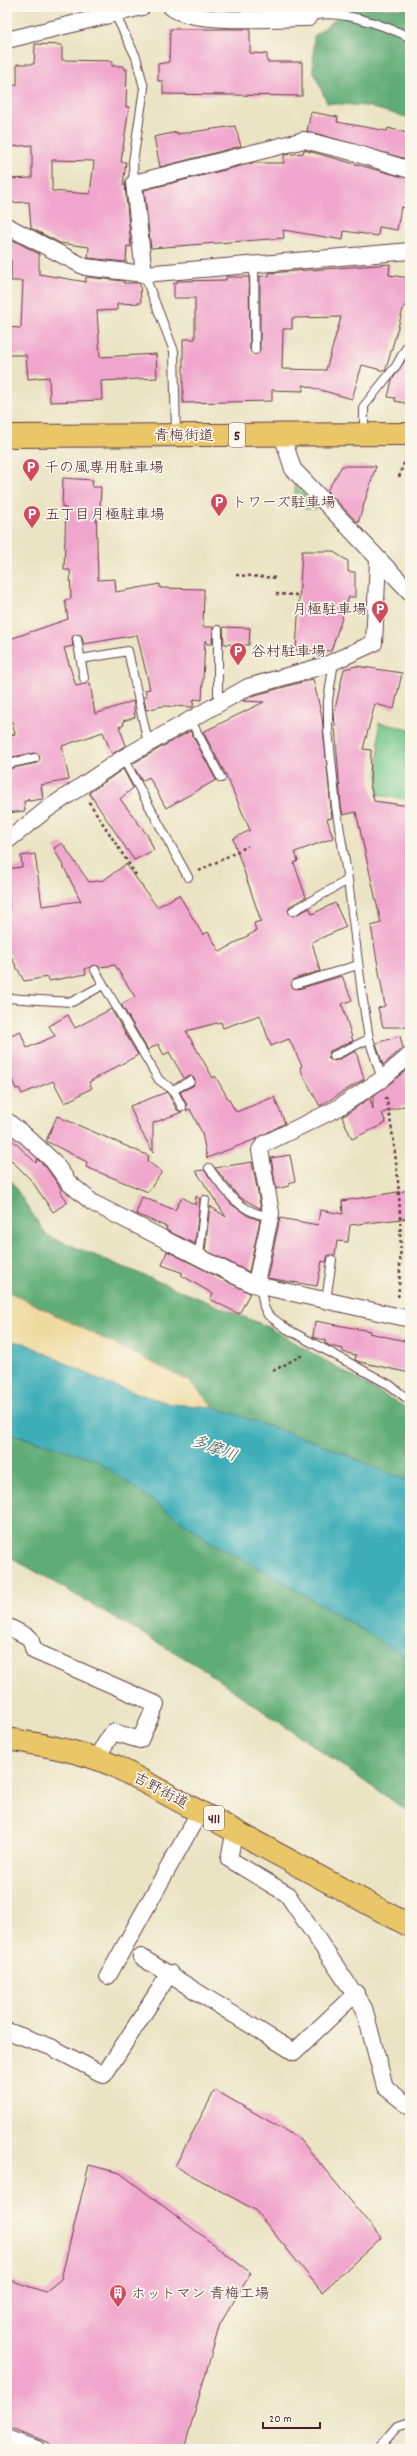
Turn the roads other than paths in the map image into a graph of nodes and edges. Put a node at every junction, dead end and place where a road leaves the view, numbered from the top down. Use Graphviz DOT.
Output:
graph roads {
  1 [pos="142,7"];
  2 [pos="171,7"];
  3 [pos="115,14"];
  4 [pos="308,18"];
  5 [pos="410,37"];
  6 [pos="7,40"];
  7 [pos="410,170"];
  8 [pos="134,183"];
  9 [pos="7,226"];
  10 [pos="410,251"];
  11 [pos="254,264"];
  12 [pos="144,274"];
  13 [pos="410,341"];
  14 [pos="255,350"];
  15 [pos="410,434"];
  16 [pos="176,435"];
  17 [pos="282,435"];
  18 [pos="364,435"];
  19 [pos="7,436"];
  20 [pos="378,560"];
  21 [pos="410,592"];
  22 [pos="218,630"];
  23 [pos="77,639"];
  24 [pos="80,659"];
  25 [pos="334,661"];
  26 [pos="84,678"];
  27 [pos="218,704"];
  28 [pos="190,719"];
  29 [pos="148,743"];
  30 [pos="36,758"];
  31 [pos="123,758"];
  32 [pos="7,764"];
  33 [pos="221,778"];
  34 [pos="7,840"];
  35 [pos="188,877"];
  36 [pos="348,880"];
  37 [pos="293,911"];
  38 [pos="358,965"];
  39 [pos="95,970"];
  40 [pos="296,984"];
  41 [pos="103,985"];
  42 [pos="7,998"];
  43 [pos="370,1039"];
  44 [pos="410,1055"];
  45 [pos="333,1056"];
  46 [pos="382,1079"];
  47 [pos="190,1081"];
  48 [pos="173,1090"];
  49 [pos="182,1107"];
  50 [pos="7,1121"];
  51 [pos="209,1168"];
  52 [pos="204,1200"];
  53 [pos="270,1216"];
  54 [pos="199,1256"];
  55 [pos="332,1260"];
  56 [pos="260,1285"];
  57 [pos="326,1300"];
  58 [pos="403,1317"];
  59 [pos="410,1401"];
  60 [pos="7,1626"];
  61 [pos="7,1739"];
  62 [pos="96,1758"];
  63 [pos="200,1811"];
  64 [pos="235,1830"];
  65 [pos="410,1926"];
  66 [pos="141,1957"];
  67 [pos="170,1973"];
  68 [pos="108,1976"];
  69 [pos="356,1993"];
  70 [pos="7,2031"];
  71 [pos="410,2108"];
  72 [pos="410,2422"];
  73 [pos="7,2438"];
  74 [pos="38,2449"];
  75 [pos="378,2449"];
  1 -- 3 [label="street"];
  2 -- 4 [label="street"];
  3 -- 6 [label="street"];
  3 -- 8 [label="lane"];
  4 -- 5 [label="lane"];
  7 -- 8 [label="street"];
  8 -- 12 [label="street"];
  9 -- 12 [label="street"];
  10 -- 11 [label="street"];
  11 -- 12 [label="street"];
  11 -- 14 [label="lane"];
  12 -- 16 [label="lane"];
  13 -- 18 [label="lane"];
  15 -- 18 [label="main road, 青梅街道 / 5"];
  16 -- 17 [label="main road, 青梅街道 / 5"];
  16 -- 19 [label="main road, 青梅街道 / 5"];
  17 -- 18 [label="main road, 青梅街道 / 5"];
  17 -- 20 [label="street"];
  20 -- 21 [label="street"];
  20 -- 25 [label="street"];
  22 -- 27 [label="lane"];
  23 -- 24 [label="lane"];
  24 -- 26 [label="lane"];
  24 -- 29 [label="lane"];
  25 -- 27 [label="street"];
  25 -- 36 [label="lane"];
  27 -- 28 [label="street"];
  28 -- 29 [label="street"];
  28 -- 33 [label="lane"];
  29 -- 31 [label="street"];
  30 -- 32 [label="lane"];
  31 -- 34 [label="street"];
  31 -- 35 [label="lane"];
  36 -- 37 [label="lane"];
  36 -- 38 [label="lane"];
  38 -- 40 [label="lane"];
  38 -- 43 [label="lane"];
  39 -- 41 [label="lane"];
  41 -- 42 [label="lane"];
  41 -- 48 [label="lane"];
  43 -- 45 [label="lane"];
  43 -- 46 [label="lane"];
  44 -- 46 [label="street"];
  46 -- 53 [label="street"];
  47 -- 48 [label="lane"];
  48 -- 49 [label="lane"];
  50 -- 54 [label="street"];
  51 -- 53 [label="lane"];
  52 -- 54 [label="lane"];
  53 -- 56 [label="street"];
  54 -- 56 [label="street"];
  55 -- 57 [label="lane"];
  56 -- 57 [label="street"];
  56 -- 59 [label="lane"];
  57 -- 58 [label="street"];
  60 -- 62 [label="street"];
  61 -- 62 [label="main road, 吉野街道 / 411"];
  62 -- 63 [label="main road, 吉野街道 / 411"];
  63 -- 64 [label="main road, 吉野街道 / 411"];
  63 -- 68 [label="street"];
  64 -- 65 [label="main road, 吉野街道 / 411"];
  64 -- 69 [label="street"];
  66 -- 67 [label="street"];
  67 -- 69 [label="street"];
  67 -- 70 [label="street"];
  69 -- 71 [label="street"];
  72 -- 75 [label="lane"];
  73 -- 74 [label="street"];
}
